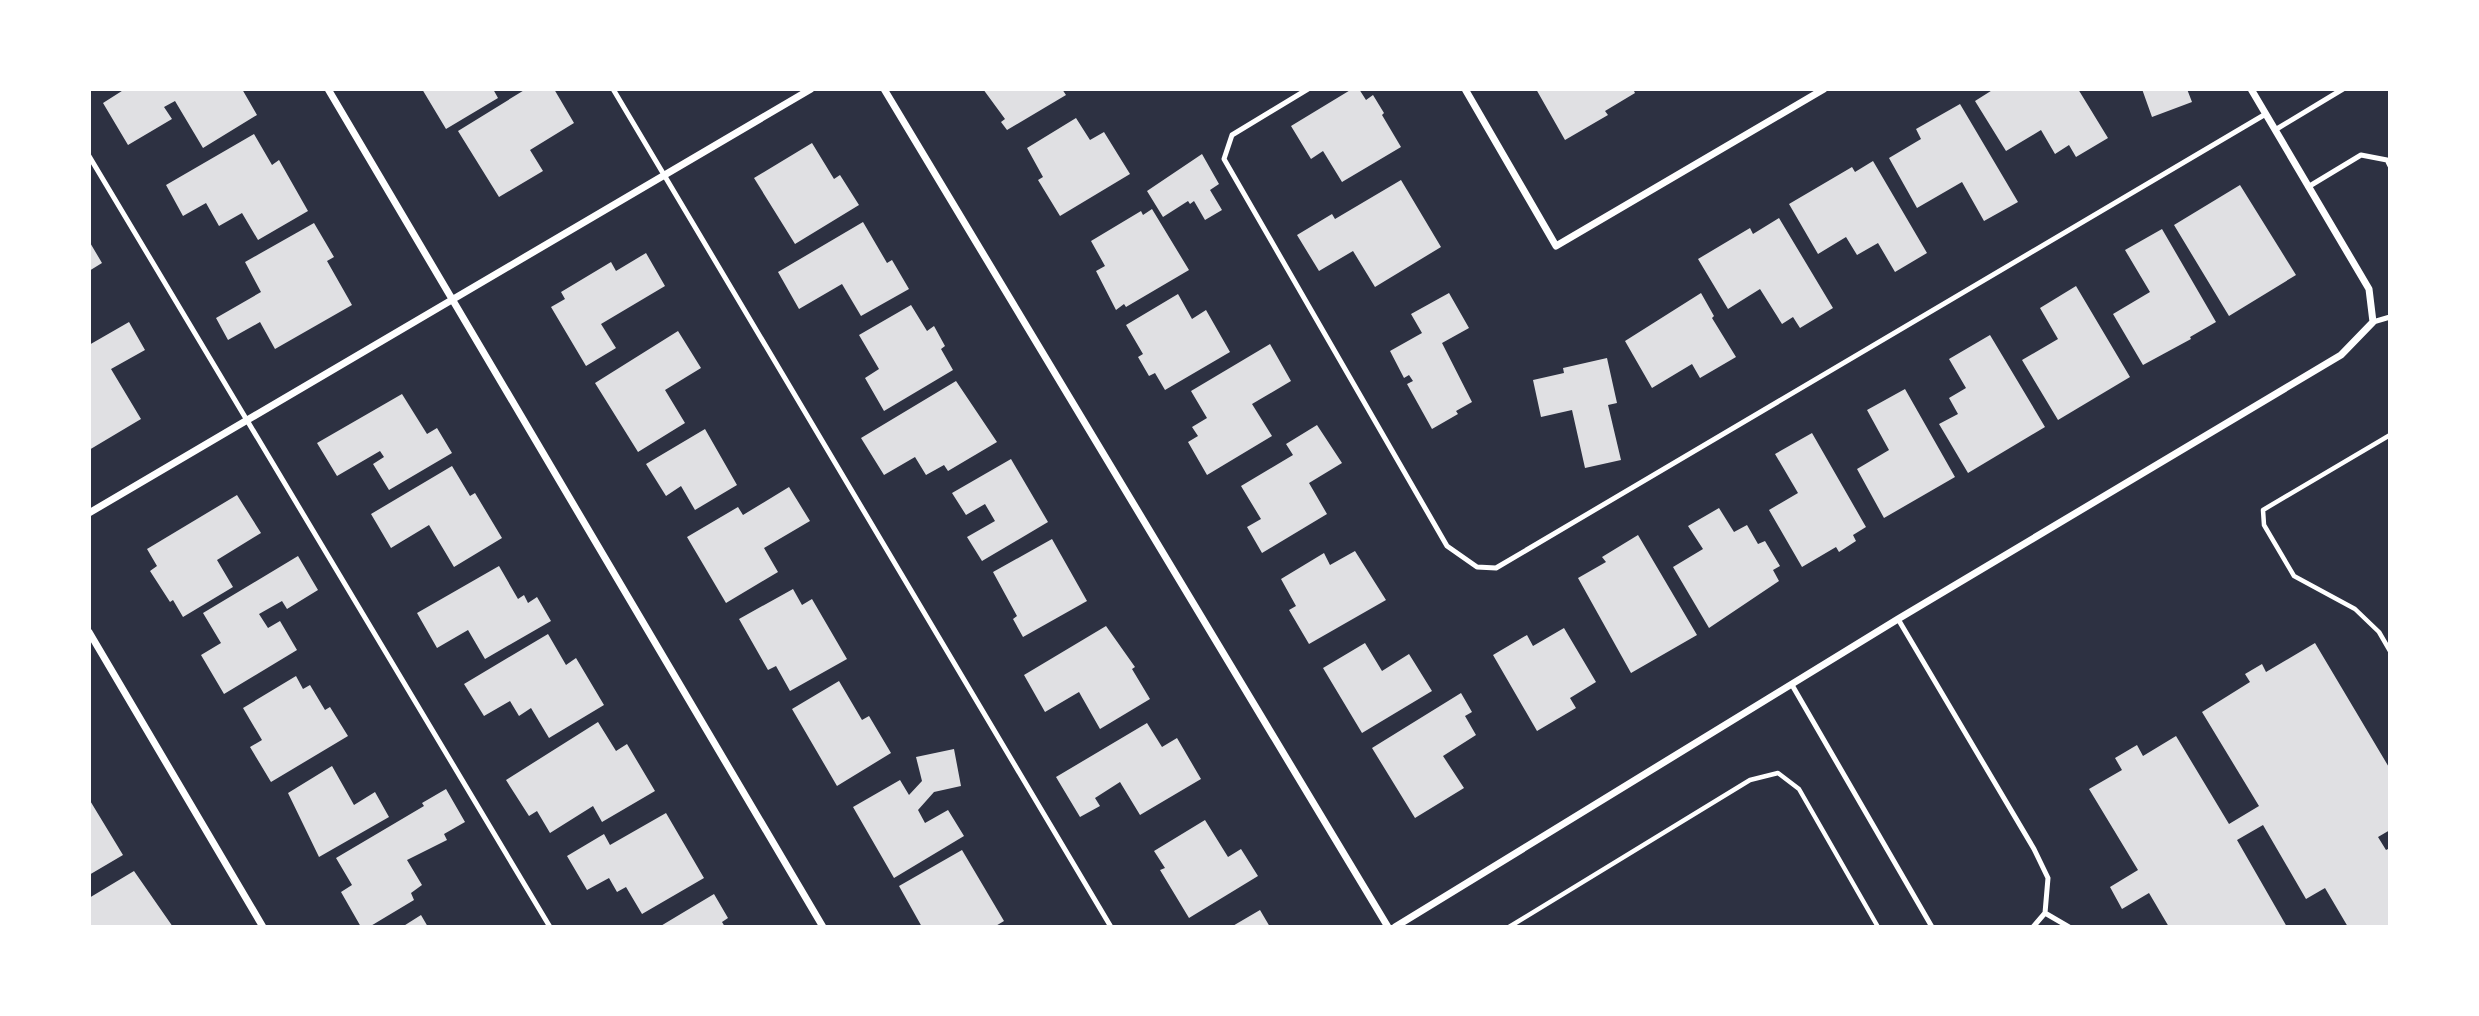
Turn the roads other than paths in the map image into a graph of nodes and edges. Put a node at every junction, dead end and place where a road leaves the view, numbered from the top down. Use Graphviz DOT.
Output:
graph roads {
  1 [pos="328,89"];
  2 [pos="613,89"];
  3 [pos="811,89"];
  4 [pos="884,89"];
  5 [pos="1308,89"];
  6 [pos="1465,89"];
  7 [pos="1824,89"];
  8 [pos="2251,89"];
  9 [pos="2343,89"];
  10 [pos="2264,115"];
  11 [pos="2274,130"];
  12 [pos="89,156"];
  13 [pos="2390,166"];
  14 [pos="665,176"];
  15 [pos="2308,187"];
  16 [pos="452,299"];
  17 [pos="2390,317"];
  18 [pos="2373,322"];
  19 [pos="248,419"];
  20 [pos="89,513"];
  21 [pos="1898,620"];
  22 [pos="89,632"];
  23 [pos="1792,685"];
  24 [pos="2045,913"];
  25 [pos="263,927"];
  26 [pos="550,927"];
  27 [pos="823,927"];
  28 [pos="1111,927"];
  29 [pos="1388,927"];
  30 [pos="1395,927"];
  31 [pos="1932,927"];
  32 [pos="2033,927"];
  33 [pos="2069,927"];
  1 -- 16 [label="street"];
  2 -- 14 [label="lane"];
  3 -- 14 [label="street"];
  4 -- 29 [label="street"];
  5 -- 10 [label="lane"];
  6 -- 7 [label="street"];
  8 -- 10 [label="street"];
  9 -- 11 [label="lane"];
  10 -- 11 [label="street"];
  11 -- 15 [label="street"];
  12 -- 19 [label="lane"];
  13 -- 15 [label="lane"];
  14 -- 16 [label="street"];
  14 -- 28 [label="lane"];
  15 -- 18 [label="street"];
  16 -- 19 [label="street"];
  16 -- 27 [label="street"];
  17 -- 18 [label="lane"];
  18 -- 21 [label="street"];
  19 -- 20 [label="street"];
  19 -- 26 [label="lane"];
  21 -- 23 [label="street"];
  21 -- 24 [label="lane"];
  22 -- 25 [label="street"];
  23 -- 30 [label="street"];
  23 -- 31 [label="lane"];
  24 -- 32 [label="lane"];
  24 -- 33 [label="lane"];
}
